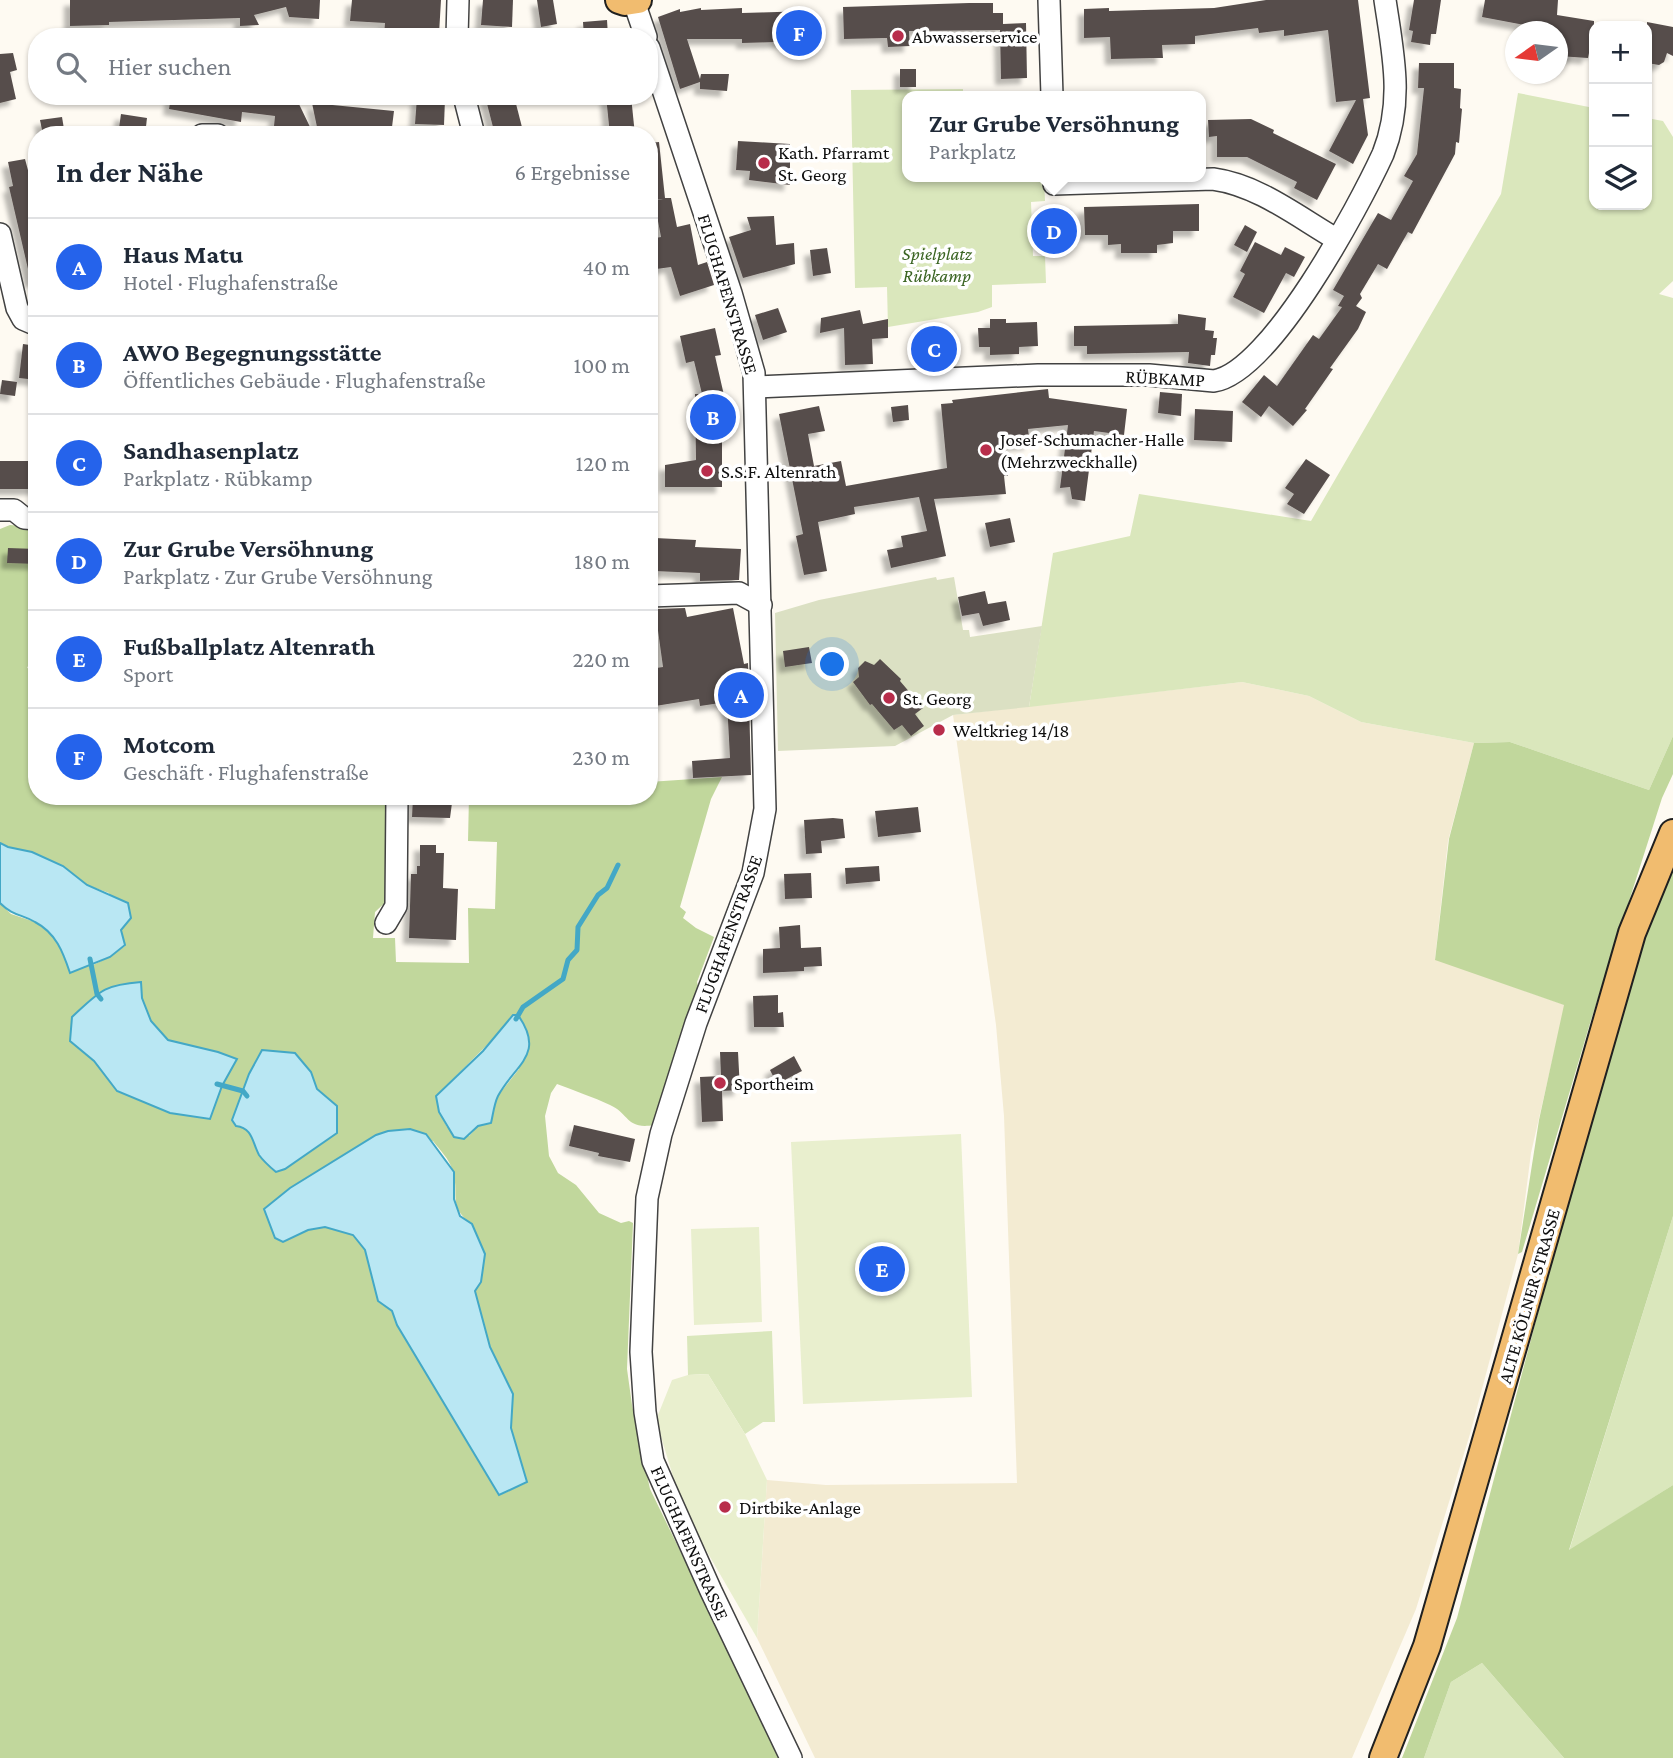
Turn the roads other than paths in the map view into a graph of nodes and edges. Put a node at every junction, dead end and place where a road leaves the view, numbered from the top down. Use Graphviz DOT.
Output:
graph roads {
  1 [pos="458,0"];
  2 [pos="1049,0"];
  3 [pos="1385,0"];
  4 [pos="631,1"];
  5 [pos="457,28"];
  6 [pos="642,28"];
  7 [pos="658,75"];
  8 [pos="1052,91"];
  9 [pos="466,105"];
  10 [pos="472,126"];
  11 [pos="1206,179"];
  12 [pos="1054,182"];
  13 [pos="1118,182"];
  14 [pos="0,234"];
  15 [pos="1336,239"];
  16 [pos="28,321"];
  17 [pos="755,387"];
  18 [pos="0,510"];
  19 [pos="28,518"];
  20 [pos="658,596"];
  21 [pos="761,605"];
  22 [pos="397,805"];
  23 [pos="1673,833"];
  24 [pos="386,923"];
  25 [pos="791,1758"];
  26 [pos="1382,1758"];
  1 -- 5 [label="street"];
  2 -- 8 [label="street"];
  3 -- 15 [label="street, RÜBKAMP"];
  4 -- 6 [label="street"];
  7 -- 17 [label="street, FLUGHAFENSTRASSE"];
  9 -- 10 [label="street"];
  11 -- 15 [label="street"];
  12 -- 13 [label="street"];
  14 -- 16 [label="street"];
  15 -- 17 [label="street, RÜBKAMP"];
  17 -- 21 [label="street, FLUGHAFENSTRASSE"];
  18 -- 19 [label="street"];
  20 -- 21 [label="street"];
  21 -- 25 [label="street, FLUGHAFENSTRASSE"];
  22 -- 24 [label="street"];
  23 -- 26 [label="main road, ALTE KÖLNER STRASSE"];
}
